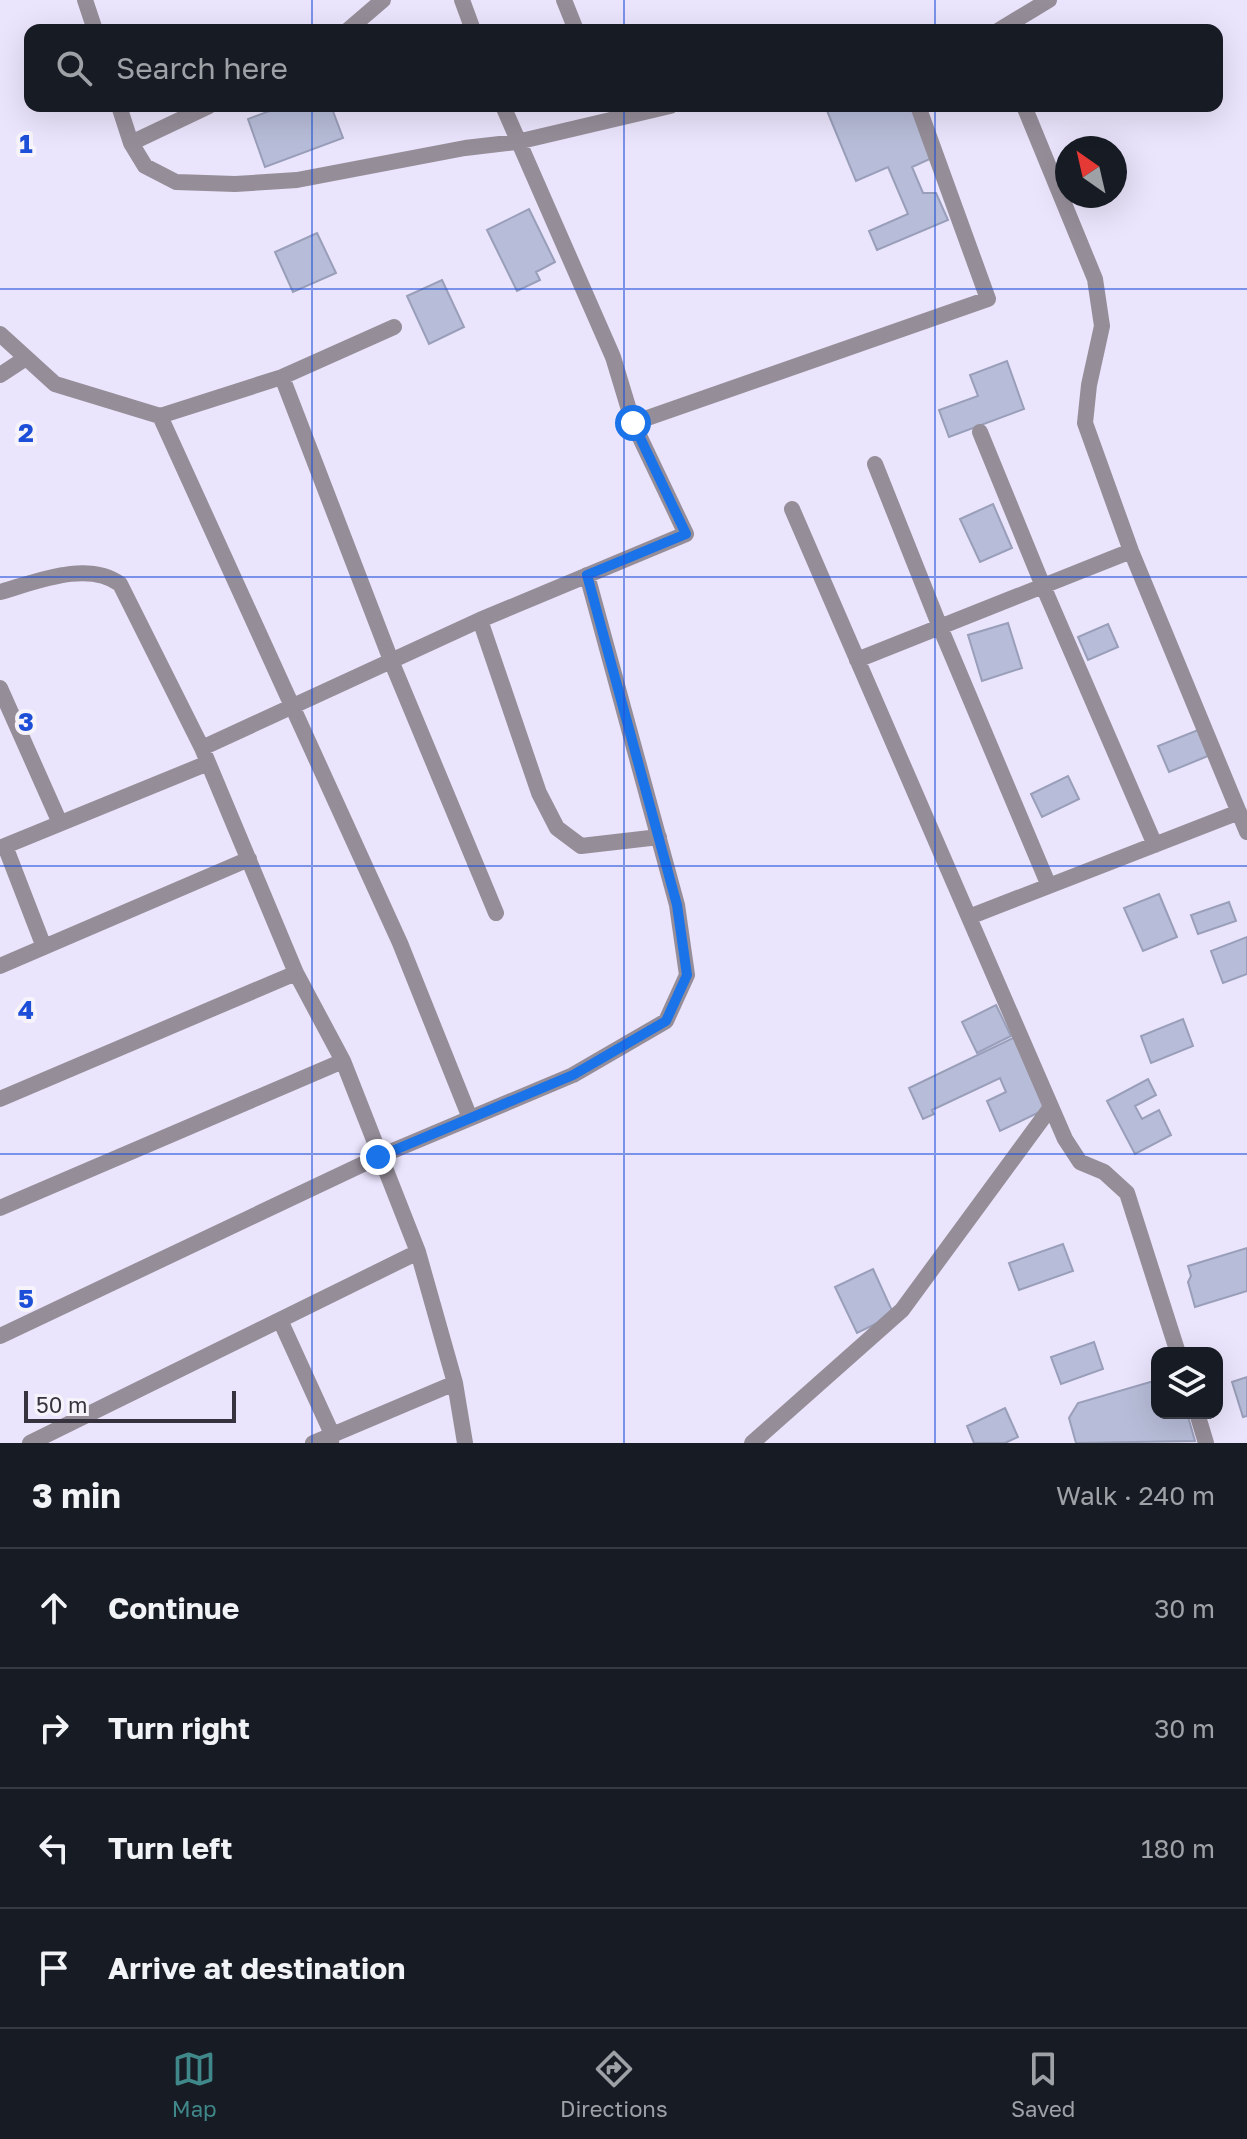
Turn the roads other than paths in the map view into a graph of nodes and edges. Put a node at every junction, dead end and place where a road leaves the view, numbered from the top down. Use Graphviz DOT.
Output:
graph roads {
  1 [pos="85,0"];
  2 [pos="383,0"];
  3 [pos="462,0"];
  4 [pos="564,0"];
  5 [pos="1049,0"];
  6 [pos="93,24"];
  7 [pos="355,24"];
  8 [pos="471,24"];
  9 [pos="574,24"];
  10 [pos="1009,24"];
  11 [pos="121,112"];
  12 [pos="196,112"];
  13 [pos="505,112"];
  14 [pos="920,112"];
  15 [pos="1026,112"];
  16 [pos="612,113"];
  17 [pos="517,142"];
  18 [pos="131,143"];
  19 [pos="394,327"];
  20 [pos="0,334"];
  21 [pos="26,358"];
  22 [pos="0,375"];
  23 [pos="282,377"];
  24 [pos="160,416"];
  25 [pos="633,423"];
  26 [pos="980,432"];
  27 [pos="875,464"];
  28 [pos="792,509"];
  29 [pos="1131,551"];
  30 [pos="587,575"];
  31 [pos="1043,586"];
  32 [pos="0,592"];
  33 [pos="480,620"];
  34 [pos="940,627"];
  35 [pos="857,660"];
  36 [pos="392,663"];
  37 [pos="0,688"];
  38 [pos="292,708"];
  39 [pos="205,756"];
  40 [pos="1239,812"];
  41 [pos="60,823"];
  42 [pos="1247,832"];
  43 [pos="659,837"];
  44 [pos="1155,845"];
  45 [pos="2,847"];
  46 [pos="249,859"];
  47 [pos="1049,886"];
  48 [pos="496,913"];
  49 [pos="969,917"];
  50 [pos="44,947"];
  51 [pos="0,966"];
  52 [pos="296,973"];
  53 [pos="343,1061"];
  54 [pos="0,1099"];
  55 [pos="1051,1107"];
  56 [pos="470,1118"];
  57 [pos="378,1157"];
  58 [pos="0,1208"];
  59 [pos="418,1252"];
  60 [pos="280,1320"];
  61 [pos="0,1336"];
  62 [pos="1176,1347"];
  63 [pos="455,1383"];
  64 [pos="1199,1419"];
  65 [pos="331,1439"];
  66 [pos="30,1443"];
  67 [pos="313,1443"];
  68 [pos="465,1443"];
  69 [pos="752,1443"];
  70 [pos="1206,1443"];
  1 -- 6 [label="street"];
  2 -- 7 [label="street"];
  3 -- 8 [label="street"];
  4 -- 9 [label="street"];
  5 -- 10 [label="street"];
  11 -- 18 [label="street"];
  12 -- 18 [label="street"];
  13 -- 17 [label="street"];
  14 -- 25 [label="street"];
  15 -- 29 [label="street"];
  16 -- 17 [label="street"];
  17 -- 18 [label="street"];
  17 -- 25 [label="street"];
  19 -- 23 [label="street"];
  20 -- 21 [label="street"];
  21 -- 22 [label="street"];
  21 -- 24 [label="street"];
  23 -- 24 [label="street"];
  23 -- 36 [label="street"];
  24 -- 38 [label="street"];
  25 -- 30 [label="street"];
  26 -- 31 [label="street"];
  27 -- 34 [label="street"];
  28 -- 35 [label="street"];
  29 -- 31 [label="street"];
  29 -- 40 [label="street"];
  30 -- 33 [label="street"];
  30 -- 43 [label="street"];
  31 -- 34 [label="street"];
  31 -- 44 [label="street"];
  32 -- 39 [label="street"];
  33 -- 36 [label="street"];
  33 -- 43 [label="street"];
  34 -- 35 [label="street"];
  34 -- 47 [label="street"];
  35 -- 49 [label="street"];
  36 -- 38 [label="street"];
  36 -- 48 [label="street"];
  37 -- 41 [label="street"];
  38 -- 39 [label="street"];
  38 -- 56 [label="street"];
  39 -- 41 [label="street"];
  39 -- 46 [label="street"];
  40 -- 42 [label="street"];
  40 -- 44 [label="street"];
  41 -- 45 [label="street"];
  43 -- 56 [label="street"];
  44 -- 47 [label="street"];
  45 -- 50 [label="street"];
  46 -- 50 [label="street"];
  46 -- 52 [label="street"];
  47 -- 49 [label="street"];
  49 -- 55 [label="street"];
  50 -- 51 [label="street"];
  52 -- 53 [label="street"];
  52 -- 54 [label="street"];
  53 -- 57 [label="street"];
  53 -- 58 [label="street"];
  55 -- 62 [label="street"];
  55 -- 69 [label="street"];
  56 -- 57 [label="street"];
  57 -- 59 [label="street"];
  57 -- 61 [label="street"];
  59 -- 60 [label="street"];
  59 -- 63 [label="street"];
  60 -- 65 [label="street"];
  60 -- 66 [label="street"];
  63 -- 65 [label="street"];
  63 -- 68 [label="street"];
  64 -- 70 [label="street"];
  65 -- 67 [label="street"];
}
